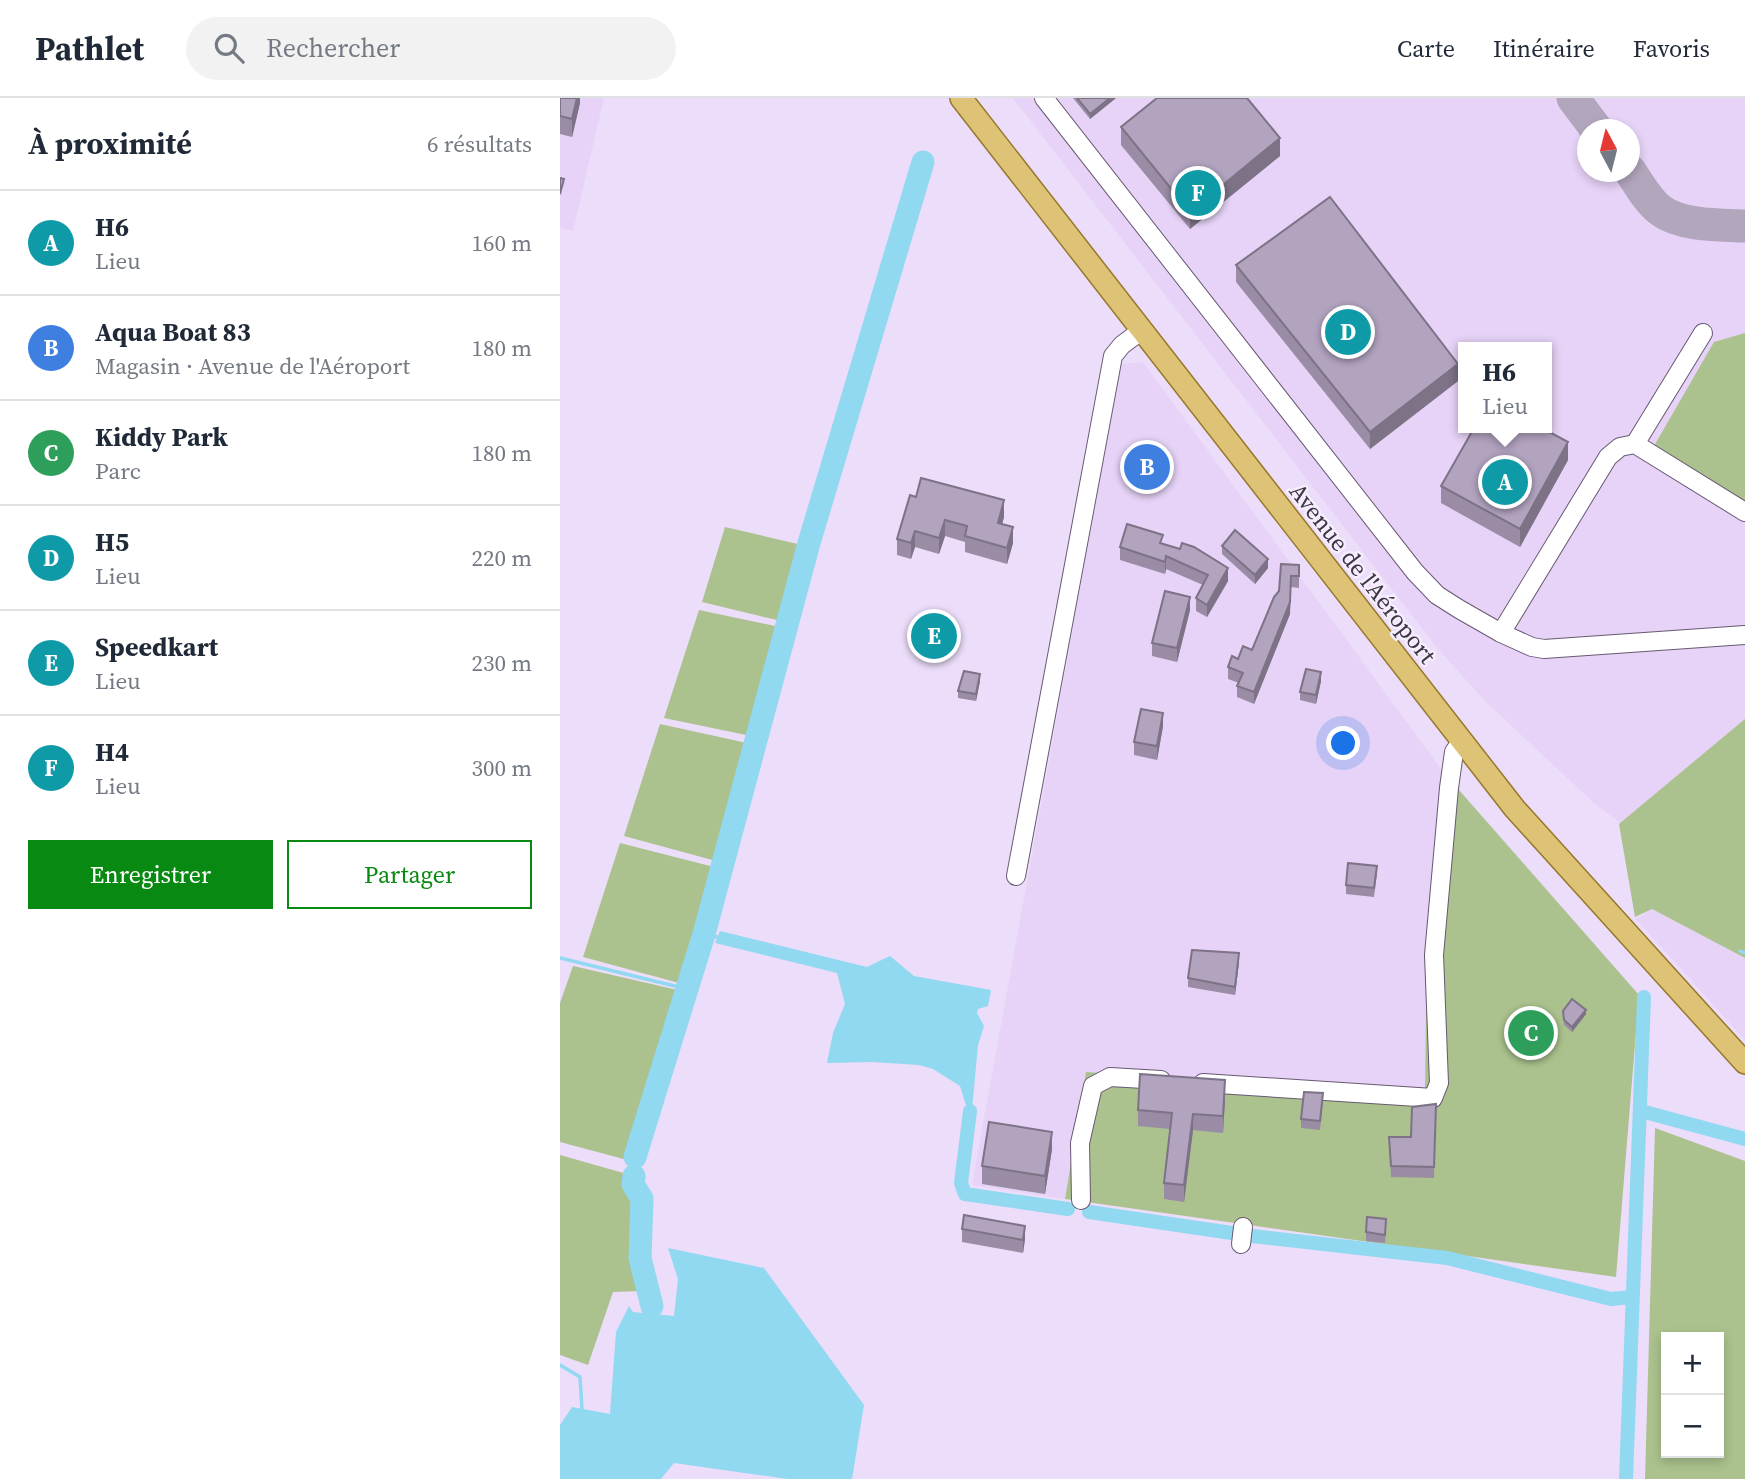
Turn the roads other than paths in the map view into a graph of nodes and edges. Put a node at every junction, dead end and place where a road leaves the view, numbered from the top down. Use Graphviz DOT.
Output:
graph roads {
  1 [pos="961,98"];
  2 [pos="1044,98"];
  3 [pos="1142,330"];
  4 [pos="1703,333"];
  5 [pos="1635,444"];
  6 [pos="1745,512"];
  7 [pos="1501,634"];
  8 [pos="1745,635"];
  9 [pos="1461,742"];
  10 [pos="1016,876"];
  11 [pos="1745,1063"];
  12 [pos="1081,1200"];
  1 -- 3 [label="main road, Avenue de l'Aéroport"];
  2 -- 7 [label="street"];
  3 -- 9 [label="main road, Avenue de l'Aéroport"];
  3 -- 10 [label="street"];
  4 -- 5 [label="street"];
  5 -- 6 [label="street"];
  5 -- 7 [label="street"];
  7 -- 8 [label="street"];
  9 -- 11 [label="main road, Avenue de l'Aéroport"];
  9 -- 12 [label="street"];
}
